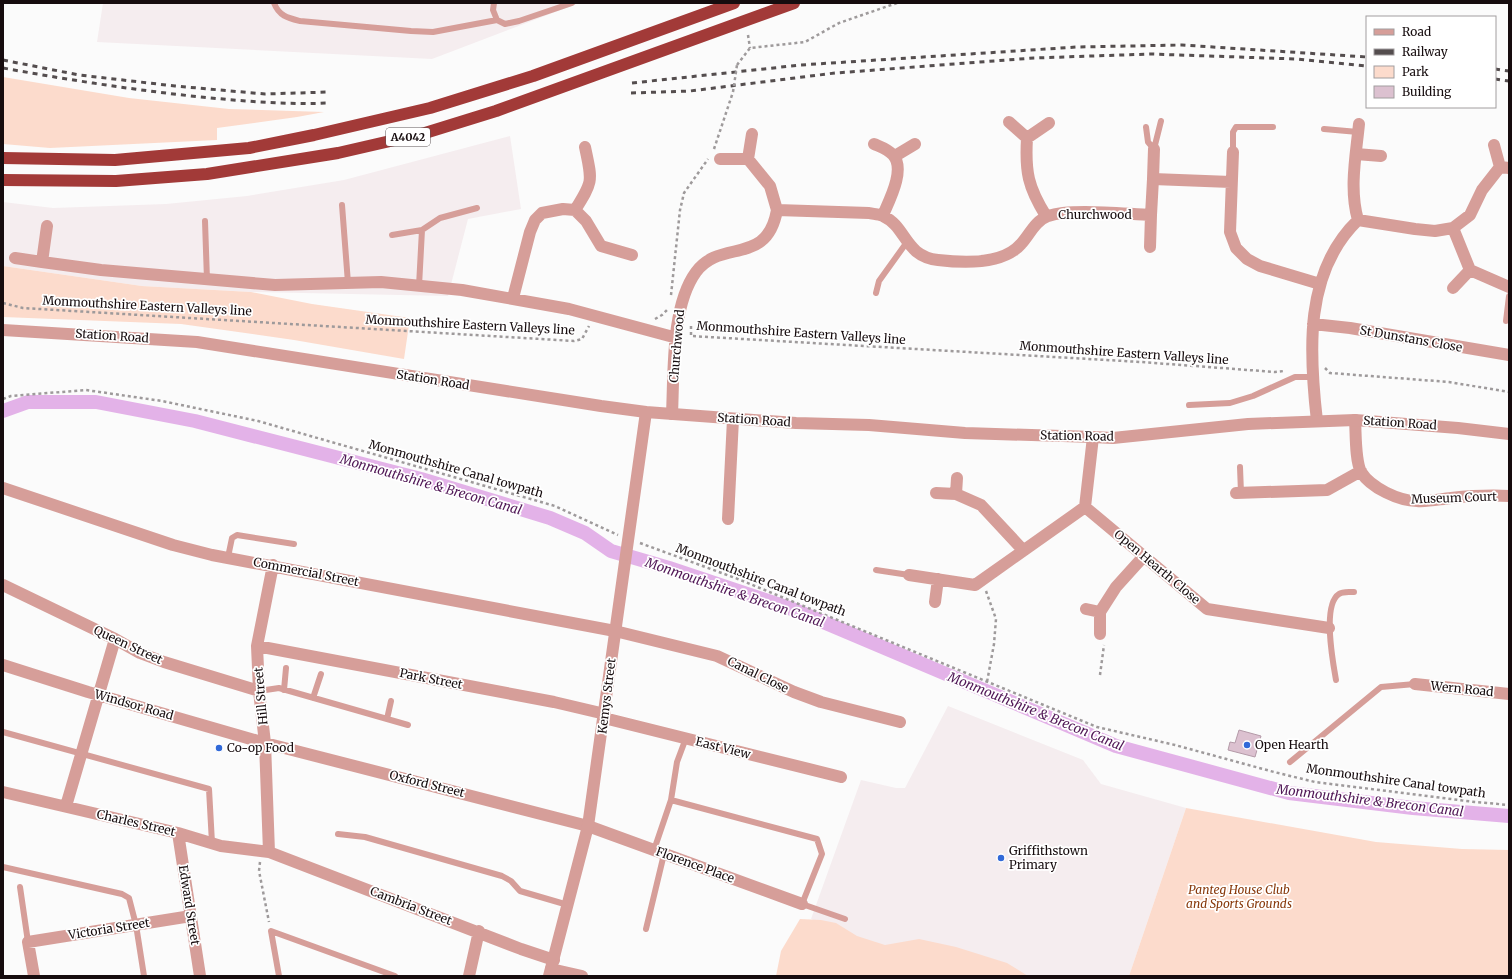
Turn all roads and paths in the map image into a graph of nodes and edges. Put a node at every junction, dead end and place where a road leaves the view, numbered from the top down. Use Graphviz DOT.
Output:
graph roads {
  1 [pos="274,3"];
  2 [pos="494,3"];
  3 [pos="571,3"];
  4 [pos="734,3"];
  5 [pos="794,3"];
  6 [pos="897,3"];
  7 [pos="496,20"];
  8 [pos="748,35"];
  9 [pos="750,48"];
  10 [pos="1160,121"];
  11 [pos="1010,122"];
  12 [pos="1049,123"];
  13 [pos="1146,127"];
  14 [pos="1273,127"];
  15 [pos="1358,128"];
  16 [pos="1324,129"];
  17 [pos="752,134"];
  18 [pos="1027,138"];
  19 [pos="874,144"];
  20 [pos="915,144"];
  21 [pos="1494,145"];
  22 [pos="585,147"];
  23 [pos="1154,149"];
  24 [pos="1233,152"];
  25 [pos="1356,154"];
  26 [pos="714,156"];
  27 [pos="895,156"];
  28 [pos="1382,156"];
  29 [pos="3,158"];
  30 [pos="748,160"];
  31 [pos="1504,167"];
  32 [pos="1153,179"];
  33 [pos="3,180"];
  34 [pos="1231,182"];
  35 [pos="342,205"];
  36 [pos="477,208"];
  37 [pos="575,210"];
  38 [pos="776,210"];
  39 [pos="883,215"];
  40 [pos="1151,215"];
  41 [pos="1046,216"];
  42 [pos="1358,220"];
  43 [pos="205,221"];
  44 [pos="47,226"];
  45 [pos="1453,228"];
  46 [pos="422,230"];
  47 [pos="392,235"];
  48 [pos="907,242"];
  49 [pos="1150,247"];
  50 [pos="632,255"];
  51 [pos="15,258"];
  52 [pos="42,262"];
  53 [pos="1470,270"];
  54 [pos="207,280"];
  55 [pos="348,283"];
  56 [pos="1320,284"];
  57 [pos="419,286"];
  58 [pos="1453,288"];
  59 [pos="1509,288"];
  60 [pos="876,293"];
  61 [pos="1509,296"];
  62 [pos="513,298"];
  63 [pos="3,303"];
  64 [pos="676,304"];
  65 [pos="591,315"];
  66 [pos="651,319"];
  67 [pos="692,321"];
  68 [pos="1506,321"];
  69 [pos="1313,324"];
  70 [pos="3,330"];
  71 [pos="677,338"];
  72 [pos="1509,356"];
  73 [pos="1312,362"];
  74 [pos="1291,370"];
  75 [pos="1313,377"];
  76 [pos="1509,392"];
  77 [pos="3,399"];
  78 [pos="1189,405"];
  79 [pos="646,412"];
  80 [pos="672,414"];
  81 [pos="733,419"];
  82 [pos="1355,420"];
  83 [pos="1317,421"];
  84 [pos="1509,434"];
  85 [pos="1093,437"];
  86 [pos="1240,467"];
  87 [pos="1361,471"];
  88 [pos="957,478"];
  89 [pos="3,488"];
  90 [pos="936,493"];
  91 [pos="1238,493"];
  92 [pos="956,494"];
  93 [pos="1509,496"];
  94 [pos="1085,507"];
  95 [pos="728,519"];
  96 [pos="628,540"];
  97 [pos="294,544"];
  98 [pos="1022,550"];
  99 [pos="1144,556"];
  100 [pos="228,557"];
  101 [pos="273,565"];
  102 [pos="876,570"];
  103 [pos="909,575"];
  104 [pos="938,579"];
  105 [pos="979,582"];
  106 [pos="3,585"];
  107 [pos="1354,592"];
  108 [pos="935,602"];
  109 [pos="1086,609"];
  110 [pos="1100,612"];
  111 [pos="1329,628"];
  112 [pos="615,631"];
  113 [pos="1100,634"];
  114 [pos="115,639"];
  115 [pos="257,646"];
  116 [pos="3,665"];
  117 [pos="286,668"];
  118 [pos="321,674"];
  119 [pos="1100,675"];
  120 [pos="1336,680"];
  121 [pos="987,682"];
  122 [pos="1415,684"];
  123 [pos="284,690"];
  124 [pos="259,691"];
  125 [pos="1509,694"];
  126 [pos="98,695"];
  127 [pos="313,698"];
  128 [pos="391,701"];
  129 [pos="605,716"];
  130 [pos="387,719"];
  131 [pos="900,722"];
  132 [pos="408,725"];
  133 [pos="3,732"];
  134 [pos="686,738"];
  135 [pos="265,743"];
  136 [pos="81,753"];
  137 [pos="1290,762"];
  138 [pos="841,777"];
  139 [pos="3,792"];
  140 [pos="671,800"];
  141 [pos="1509,804"];
  142 [pos="66,806"];
  143 [pos="588,826"];
  144 [pos="178,833"];
  145 [pos="338,834"];
  146 [pos="212,843"];
  147 [pos="264,851"];
  148 [pos="659,852"];
  149 [pos="3,866"];
  150 [pos="20,886"];
  151 [pos="802,904"];
  152 [pos="568,905"];
  153 [pos="191,916"];
  154 [pos="845,919"];
  155 [pos="136,925"];
  156 [pos="646,929"];
  157 [pos="271,931"];
  158 [pos="478,931"];
  159 [pos="28,942"];
  160 [pos="551,968"];
  161 [pos="34,976"];
  162 [pos="144,976"];
  163 [pos="200,976"];
  164 [pos="279,976"];
  165 [pos="395,976"];
  166 [pos="469,976"];
  167 [pos="582,976"];
  1 -- 7 [label="lane"];
  2 -- 7 [label="lane"];
  3 -- 7 [label="lane"];
  4 -- 29 [label="highway, A4042"];
  5 -- 33 [label="highway, A4042"];
  6 -- 9 [label="path"];
  8 -- 9 [label="path"];
  9 -- 26 [label="path, bridge"];
  10 -- 23 [label="lane"];
  11 -- 18 [label="street"];
  12 -- 18 [label="street"];
  13 -- 23 [label="lane"];
  14 -- 24 [label="lane"];
  15 -- 16 [label="lane"];
  15 -- 25 [label="street"];
  17 -- 30 [label="street"];
  18 -- 41 [label="street"];
  19 -- 27 [label="street"];
  20 -- 27 [label="street"];
  21 -- 31 [label="street"];
  22 -- 37 [label="street"];
  23 -- 32 [label="street"];
  24 -- 34 [label="street"];
  25 -- 28 [label="street"];
  25 -- 42 [label="street"];
  26 -- 30 [label="street"];
  26 -- 64 [label="path"];
  27 -- 39 [label="street"];
  30 -- 38 [label="street, Churchwood"];
  31 -- 45 [label="street"];
  32 -- 34 [label="street"];
  32 -- 40 [label="street"];
  34 -- 56 [label="street"];
  35 -- 55 [label="lane"];
  36 -- 46 [label="lane"];
  37 -- 50 [label="street"];
  37 -- 62 [label="street"];
  38 -- 39 [label="street"];
  38 -- 64 [label="street, Churchwood"];
  39 -- 48 [label="street, Churchwood"];
  40 -- 41 [label="street, Churchwood"];
  40 -- 49 [label="street"];
  41 -- 48 [label="street, Churchwood"];
  42 -- 45 [label="street"];
  42 -- 56 [label="street"];
  43 -- 54 [label="lane"];
  44 -- 52 [label="street"];
  45 -- 53 [label="street"];
  46 -- 47 [label="lane"];
  46 -- 57 [label="lane"];
  48 -- 60 [label="lane"];
  51 -- 52 [label="street"];
  52 -- 54 [label="street"];
  53 -- 58 [label="street"];
  53 -- 59 [label="street"];
  54 -- 55 [label="street"];
  55 -- 57 [label="street"];
  56 -- 69 [label="street"];
  57 -- 62 [label="street"];
  61 -- 68 [label="lane"];
  62 -- 65 [label="street"];
  63 -- 65 [label="path, Monmouthshire Eastern Valleys line"];
  64 -- 66 [label="path"];
  64 -- 71 [label="street, Churchwood"];
  65 -- 71 [label="street"];
  67 -- 74 [label="path, Monmouthshire Eastern Valleys line"];
  69 -- 72 [label="street, St Dunstans Close"];
  69 -- 73 [label="street"];
  70 -- 79 [label="street, Station Road"];
  71 -- 80 [label="street, Churchwood"];
  73 -- 75 [label="street"];
  73 -- 76 [label="path"];
  75 -- 78 [label="lane"];
  75 -- 83 [label="street"];
  77 -- 96 [label="path, Monmouthshire Canal towpath"];
  79 -- 80 [label="street, Station Road"];
  79 -- 96 [label="street, Kemys Street"];
  80 -- 81 [label="street, Station Road"];
  81 -- 85 [label="street, Station Road"];
  81 -- 95 [label="street"];
  82 -- 83 [label="street, Station Road"];
  82 -- 84 [label="street, Station Road"];
  82 -- 87 [label="street"];
  83 -- 85 [label="street, Station Road"];
  85 -- 94 [label="street"];
  86 -- 91 [label="lane"];
  87 -- 91 [label="street"];
  87 -- 93 [label="street, Museum Court"];
  88 -- 92 [label="street"];
  89 -- 100 [label="street, Commercial Street"];
  90 -- 92 [label="street"];
  92 -- 98 [label="street"];
  94 -- 98 [label="street"];
  94 -- 99 [label="street, Open Hearth Close"];
  96 -- 112 [label="street, Kemys Street"];
  96 -- 121 [label="path, Monmouthshire Canal towpath"];
  97 -- 100 [label="lane"];
  98 -- 105 [label="street"];
  99 -- 110 [label="street"];
  99 -- 111 [label="street, Open Hearth Close"];
  100 -- 101 [label="street, Commercial Street"];
  101 -- 112 [label="street, Commercial Street"];
  101 -- 115 [label="street, Hill Street"];
  102 -- 103 [label="lane"];
  103 -- 104 [label="street"];
  104 -- 105 [label="street"];
  104 -- 108 [label="street"];
  105 -- 121 [label="path"];
  106 -- 114 [label="street, Queen Street"];
  107 -- 111 [label="lane"];
  109 -- 110 [label="street"];
  110 -- 113 [label="street"];
  111 -- 120 [label="lane"];
  112 -- 129 [label="street, Kemys Street"];
  112 -- 131 [label="street, Canal Close"];
  113 -- 119 [label="path"];
  114 -- 124 [label="street, Queen Street"];
  114 -- 126 [label="street"];
  115 -- 124 [label="street, Hill Street"];
  115 -- 129 [label="street, Park Street"];
  116 -- 126 [label="street, Windsor Road"];
  117 -- 123 [label="lane"];
  118 -- 127 [label="lane"];
  121 -- 141 [label="path, Monmouthshire Canal towpath"];
  122 -- 125 [label="street, Wern Road"];
  122 -- 137 [label="lane"];
  123 -- 124 [label="lane"];
  123 -- 127 [label="lane"];
  124 -- 135 [label="street, Hill Street"];
  126 -- 135 [label="street, Windsor Road"];
  126 -- 136 [label="street"];
  127 -- 130 [label="lane"];
  128 -- 130 [label="lane"];
  129 -- 134 [label="street, East View"];
  129 -- 143 [label="street, Kemys Street"];
  130 -- 132 [label="lane"];
  133 -- 136 [label="lane"];
  134 -- 138 [label="street, East View"];
  134 -- 140 [label="lane"];
  135 -- 143 [label="street, Oxford Street"];
  135 -- 147 [label="street, Hill Street"];
  136 -- 142 [label="street"];
  136 -- 146 [label="lane"];
  139 -- 142 [label="street, Charles Street"];
  140 -- 148 [label="lane"];
  140 -- 151 [label="lane"];
  142 -- 144 [label="street, Charles Street"];
  143 -- 148 [label="street, Florence Place"];
  143 -- 152 [label="street, Kemys Street"];
  144 -- 146 [label="street, Charles Street"];
  144 -- 153 [label="street, Edward Street"];
  145 -- 152 [label="lane"];
  146 -- 147 [label="street, Charles Street"];
  147 -- 157 [label="path"];
  147 -- 158 [label="street, Cambria Street"];
  148 -- 151 [label="street, Florence Place"];
  148 -- 156 [label="lane"];
  149 -- 155 [label="lane"];
  150 -- 159 [label="lane"];
  151 -- 154 [label="lane"];
  152 -- 160 [label="street, Kemys Street"];
  153 -- 155 [label="street, Victoria Street"];
  153 -- 163 [label="street, Edward Street"];
  155 -- 159 [label="street, Victoria Street"];
  155 -- 162 [label="lane"];
  157 -- 164 [label="lane"];
  157 -- 165 [label="lane"];
  158 -- 160 [label="street, Cambria Street"];
  158 -- 166 [label="street"];
  159 -- 161 [label="street"];
  160 -- 167 [label="street, Cambria Street"];
}
